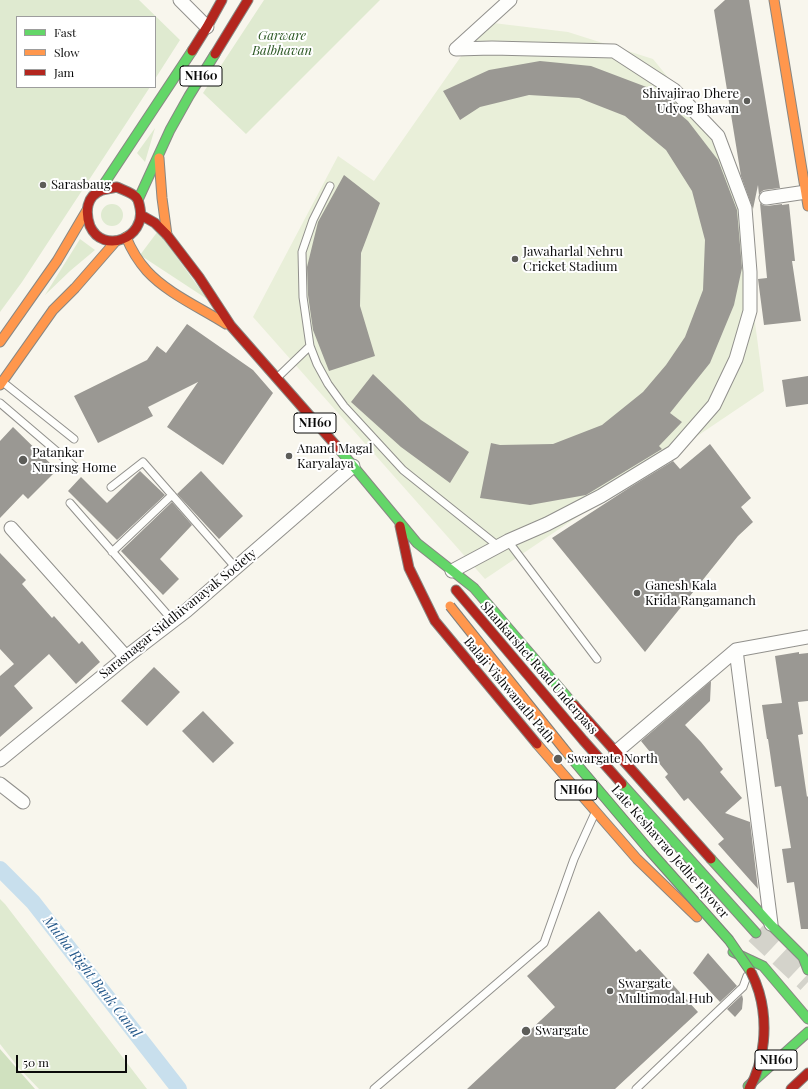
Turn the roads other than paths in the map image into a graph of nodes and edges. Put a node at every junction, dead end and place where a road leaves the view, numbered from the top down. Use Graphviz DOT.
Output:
graph roads {
  1 [pos="180,0"];
  2 [pos="222,0"];
  3 [pos="248,0"];
  4 [pos="510,0"];
  5 [pos="774,0"];
  6 [pos="207,27"];
  7 [pos="804,154"];
  8 [pos="159,155"];
  9 [pos="330,186"];
  10 [pos="100,190"];
  11 [pos="806,192"];
  12 [pos="766,198"];
  13 [pos="138,200"];
  14 [pos="808,206"];
  15 [pos="87,210"];
  16 [pos="141,214"];
  17 [pos="167,235"];
  18 [pos="126,237"];
  19 [pos="116,241"];
  20 [pos="231,326"];
  21 [pos="0,342"];
  22 [pos="310,346"];
  23 [pos="276,378"];
  24 [pos="1,383"];
  25 [pos="0,403"];
  26 [pos="74,439"];
  27 [pos="352,466"];
  28 [pos="76,467"];
  29 [pos="111,487"];
  30 [pos="172,495"];
  31 [pos="70,503"];
  32 [pos="399,521"];
  33 [pos="11,528"];
  34 [pos="503,544"];
  35 [pos="112,552"];
  36 [pos="236,568"];
  37 [pos="410,568"];
  38 [pos="447,572"];
  39 [pos="427,584"];
  40 [pos="452,585"];
  41 [pos="447,604"];
  42 [pos="172,621"];
  43 [pos="808,637"];
  44 [pos="736,650"];
  45 [pos="126,657"];
  46 [pos="597,659"];
  47 [pos="616,752"];
  48 [pos="0,760"];
  49 [pos="0,784"];
  50 [pos="23,802"];
  51 [pos="596,812"];
  52 [pos="771,925"];
  53 [pos="756,933"];
  54 [pos="732,952"];
  55 [pos="806,958"];
  56 [pos="808,970"];
  57 [pos="748,973"];
  58 [pos="808,1019"];
  59 [pos="808,1032"];
  60 [pos="808,1073"];
  61 [pos="808,1084"];
  62 [pos="374,1089"];
  63 [pos="636,1089"];
  64 [pos="742,1089"];
  65 [pos="749,1089"];
  66 [pos="792,1089"];
  1 -- 6 [label="street"];
  2 -- 6 [label="main road, NH60"];
  3 -- 8 [label="main road, NH60"];
  4 -- 34 [label="street"];
  5 -- 7 [label="main road"];
  6 -- 10 [label="main road, NH60"];
  7 -- 11 [label="main road"];
  8 -- 13 [label="main road, NH60"];
  8 -- 17 [label="main road"];
  9 -- 22 [label="lane"];
  10 -- 13 [label="main road"];
  10 -- 15 [label="main road, NH60"];
  11 -- 12 [label="street"];
  11 -- 14 [label="main road"];
  13 -- 16 [label="main road"];
  15 -- 19 [label="main road"];
  15 -- 21 [label="main road"];
  16 -- 17 [label="main road, Balaji Vishwanath Path / NH60"];
  16 -- 18 [label="main road"];
  17 -- 20 [label="main road, Balaji Vishwanath Path / NH60"];
  18 -- 19 [label="main road"];
  18 -- 20 [label="main road, Balaji Vishwanath Path / NH60"];
  19 -- 24 [label="main road"];
  20 -- 23 [label="main road, Balaji Vishwanath Path / NH60"];
  22 -- 23 [label="lane"];
  22 -- 34 [label="lane"];
  23 -- 27 [label="main road, Balaji Vishwanath Path / NH60"];
  24 -- 26 [label="lane"];
  25 -- 28 [label="lane"];
  27 -- 32 [label="main road, Balaji Vishwanath Path / NH60"];
  27 -- 36 [label="street, Sarasnagar Siddhivanayak Society"];
  29 -- 30 [label="lane"];
  30 -- 35 [label="lane"];
  30 -- 36 [label="lane"];
  31 -- 35 [label="lane"];
  32 -- 37 [label="main road, Balaji Vishwanath Path / NH60"];
  32 -- 38 [label="main road, Balaji Vishwanath Path / NH60"];
  33 -- 45 [label="street"];
  34 -- 38 [label="street"];
  34 -- 46 [label="lane"];
  35 -- 42 [label="lane"];
  36 -- 42 [label="street, Sarasnagar Siddhivanayak Society"];
  37 -- 39 [label="main road"];
  37 -- 51 [label="main road, Balaji Vishwanath Path / NH60"];
  38 -- 47 [label="main road"];
  40 -- 53 [label="main road, Shankarshet Road Underpass"];
  41 -- 65 [label="main road, Late Keshavrao Jedhe Flyover, bridge"];
  42 -- 45 [label="street, Sarasnagar Siddhivanayak Society"];
  43 -- 44 [label="street"];
  44 -- 47 [label="street"];
  44 -- 52 [label="street"];
  45 -- 48 [label="street, Sarasnagar Siddhivanayak Society"];
  47 -- 52 [label="main road"];
  49 -- 50 [label="street"];
  51 -- 54 [label="main road, Balaji Vishwanath Path / NH60"];
  51 -- 62 [label="lane"];
  52 -- 55 [label="main road"];
  54 -- 57 [label="main road"];
  54 -- 58 [label="main road, Balaji Vishwanath Path / NH60"];
  55 -- 56 [label="main road"];
  57 -- 63 [label="lane"];
  57 -- 64 [label="main road"];
  59 -- 64 [label="main road, NH60"];
  60 -- 66 [label="main road, NH60"];
  61 -- 66 [label="main road"];
}
